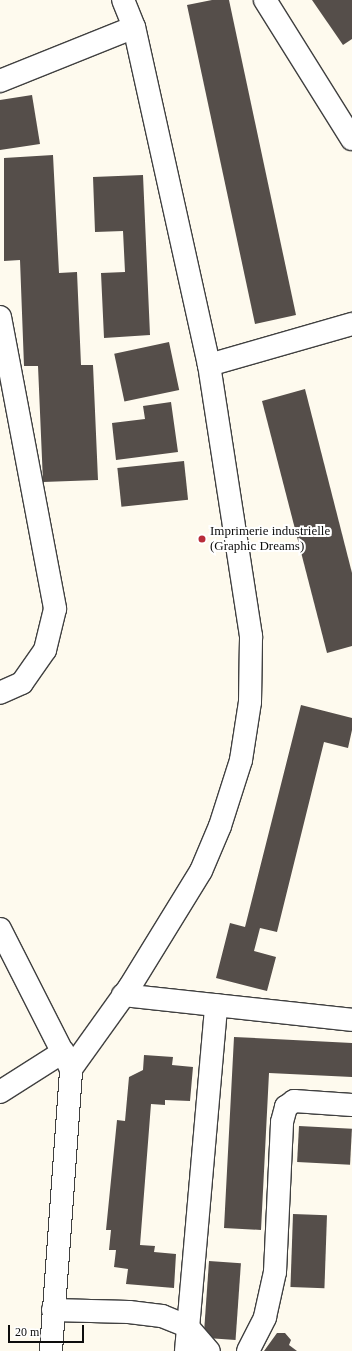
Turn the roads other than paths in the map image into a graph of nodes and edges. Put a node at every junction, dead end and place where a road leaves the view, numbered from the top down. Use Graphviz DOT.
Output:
graph roads {
  1 [pos="123,0"];
  2 [pos="265,0"];
  3 [pos="134,27"];
  4 [pos="0,81"];
  5 [pos="352,139"];
  6 [pos="0,317"];
  7 [pos="352,324"];
  8 [pos="209,364"];
  9 [pos="4,367"];
  10 [pos="0,693"];
  11 [pos="0,929"];
  12 [pos="123,995"];
  13 [pos="216,1005"];
  14 [pos="352,1020"];
  15 [pos="67,1061"];
  16 [pos="0,1092"];
  17 [pos="352,1105"];
  18 [pos="53,1310"];
  19 [pos="187,1326"];
  20 [pos="51,1351"];
  21 [pos="186,1351"];
  22 [pos="208,1351"];
  23 [pos="248,1351"];
  1 -- 3 [label="street"];
  2 -- 5 [label="street"];
  3 -- 4 [label="street"];
  3 -- 8 [label="street"];
  6 -- 9 [label="street"];
  7 -- 8 [label="street"];
  8 -- 12 [label="street"];
  9 -- 10 [label="street"];
  11 -- 15 [label="street"];
  12 -- 13 [label="street"];
  12 -- 15 [label="street"];
  13 -- 14 [label="street"];
  13 -- 19 [label="street"];
  15 -- 16 [label="street"];
  15 -- 18 [label="street"];
  17 -- 23 [label="street"];
  18 -- 19 [label="street"];
  18 -- 20 [label="street"];
  19 -- 21 [label="street"];
  19 -- 22 [label="street"];
}
